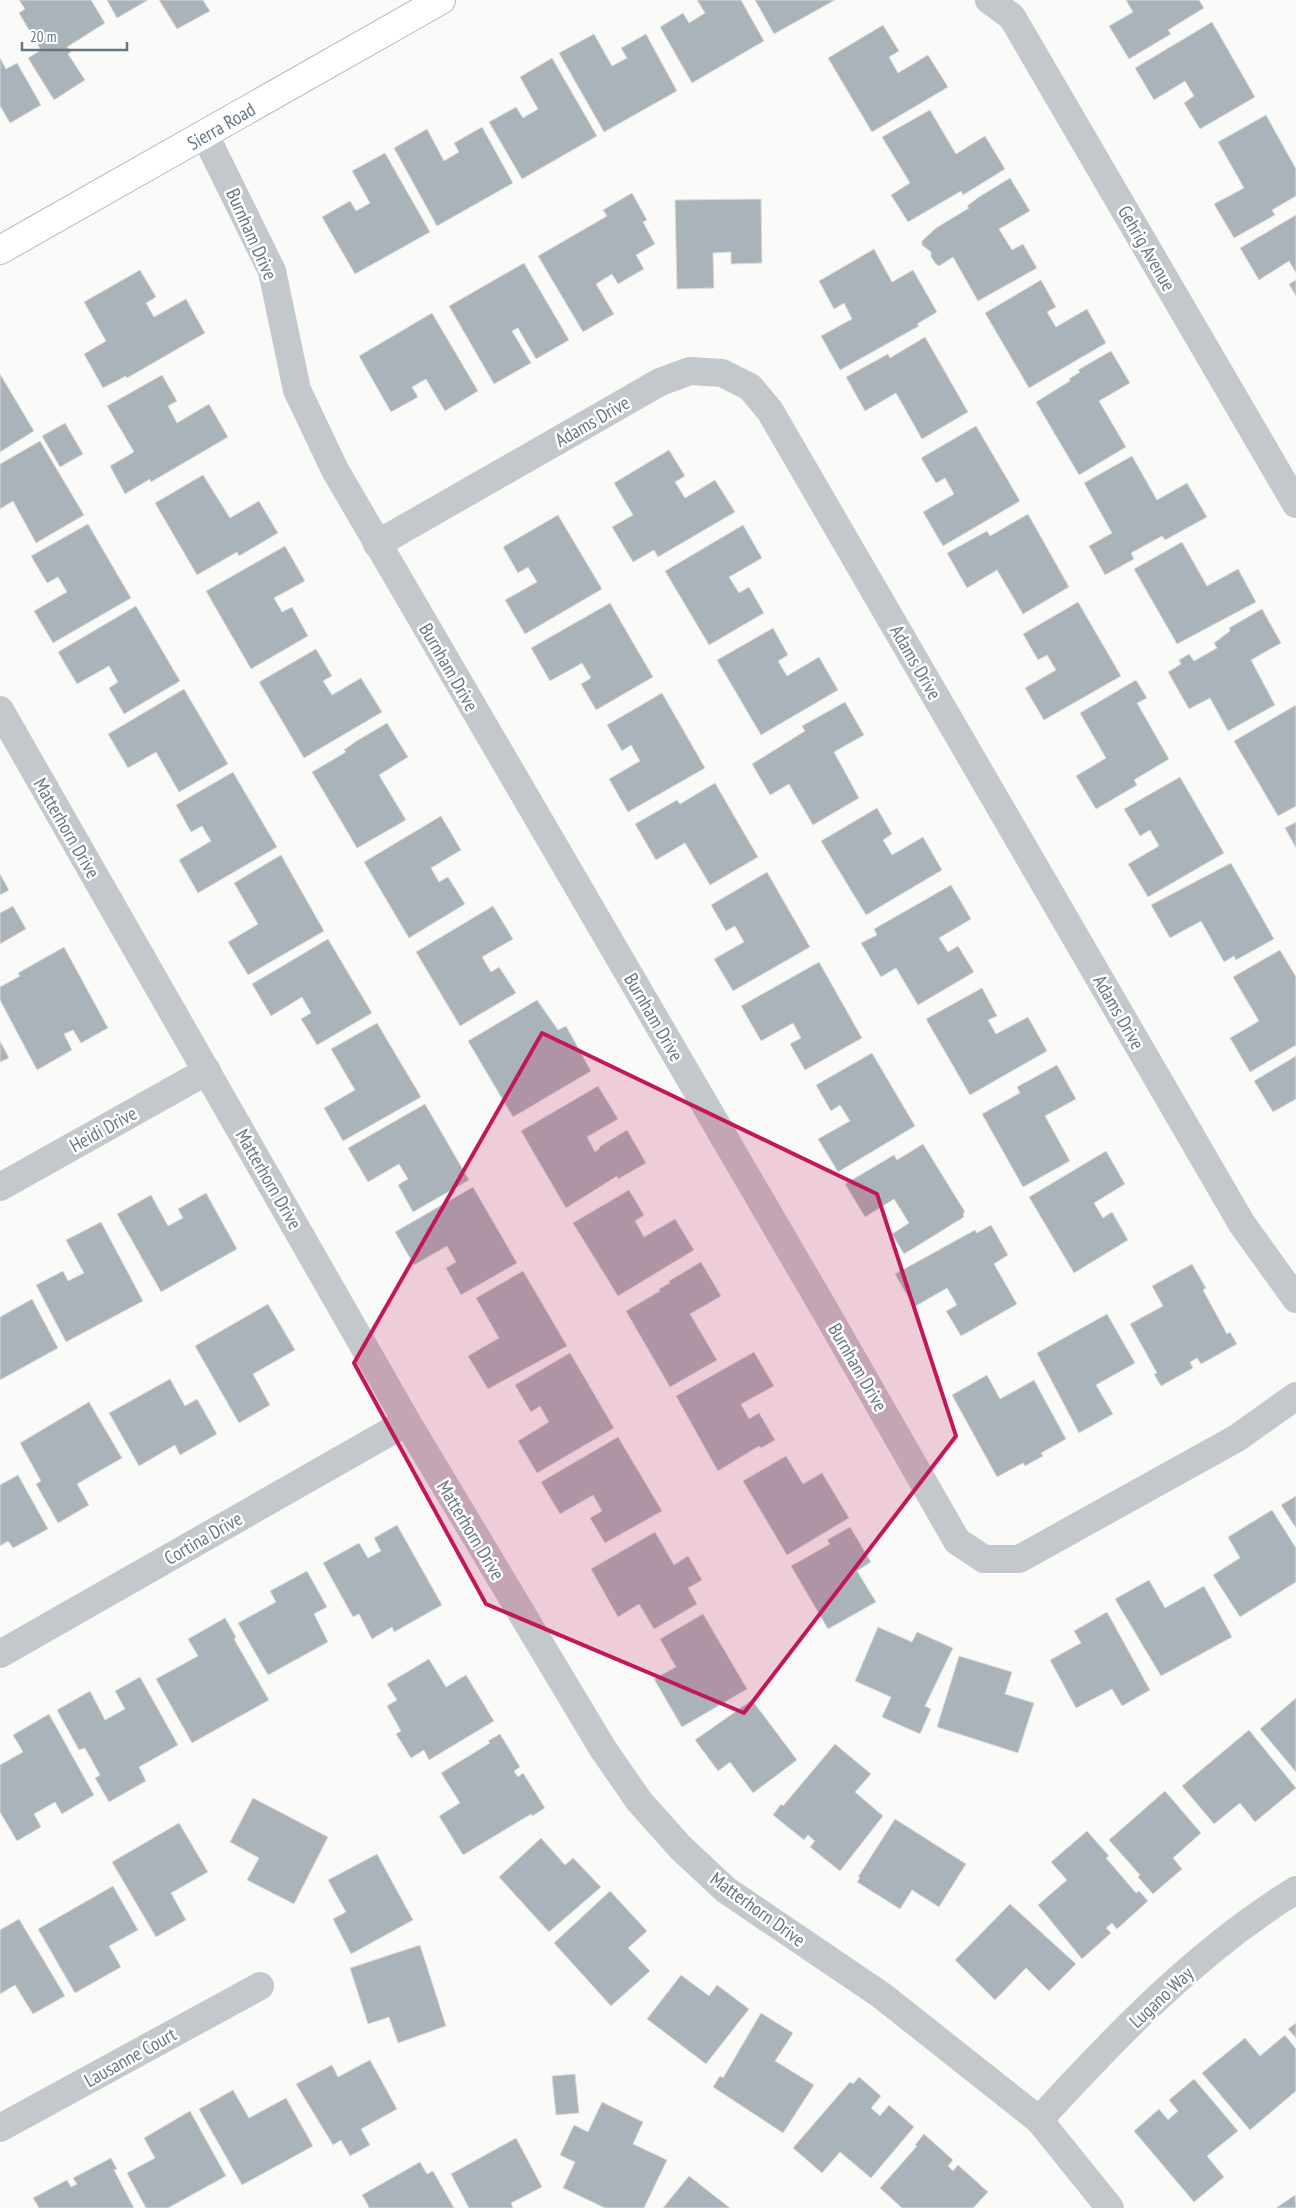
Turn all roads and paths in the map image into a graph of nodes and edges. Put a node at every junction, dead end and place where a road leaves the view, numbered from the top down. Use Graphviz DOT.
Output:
graph roads {
  1 [pos="441,0"];
  2 [pos="989,0"];
  3 [pos="205,134"];
  4 [pos="0,250"];
  5 [pos="1296,504"];
  6 [pos="377,544"];
  7 [pos="0,710"];
  8 [pos="207,1071"];
  9 [pos="0,1187"];
  10 [pos="1296,1299"];
  11 [pos="1296,1396"];
  12 [pos="407,1422"];
  13 [pos="0,1654"];
  14 [pos="1296,1890"];
  15 [pos="260,1986"];
  16 [pos="1039,2120"];
  17 [pos="0,2128"];
  18 [pos="1110,2208"];
  1 -- 3 [label="street, Sierra Road"];
  2 -- 5 [label="street, Gehrig Avenue"];
  3 -- 4 [label="street, Sierra Road"];
  3 -- 6 [label="street, Burnham Drive"];
  6 -- 10 [label="street, Adams Drive"];
  6 -- 11 [label="street, Burnham Drive"];
  7 -- 8 [label="street, Matterhorn Drive"];
  8 -- 9 [label="street, Heidi Drive"];
  8 -- 12 [label="street, Matterhorn Drive"];
  12 -- 13 [label="street, Cortina Drive"];
  12 -- 16 [label="street, Matterhorn Drive"];
  14 -- 16 [label="street, Lugano Way"];
  15 -- 17 [label="street, Lausanne Court"];
  16 -- 18 [label="street, Matterhorn Drive"];
}
